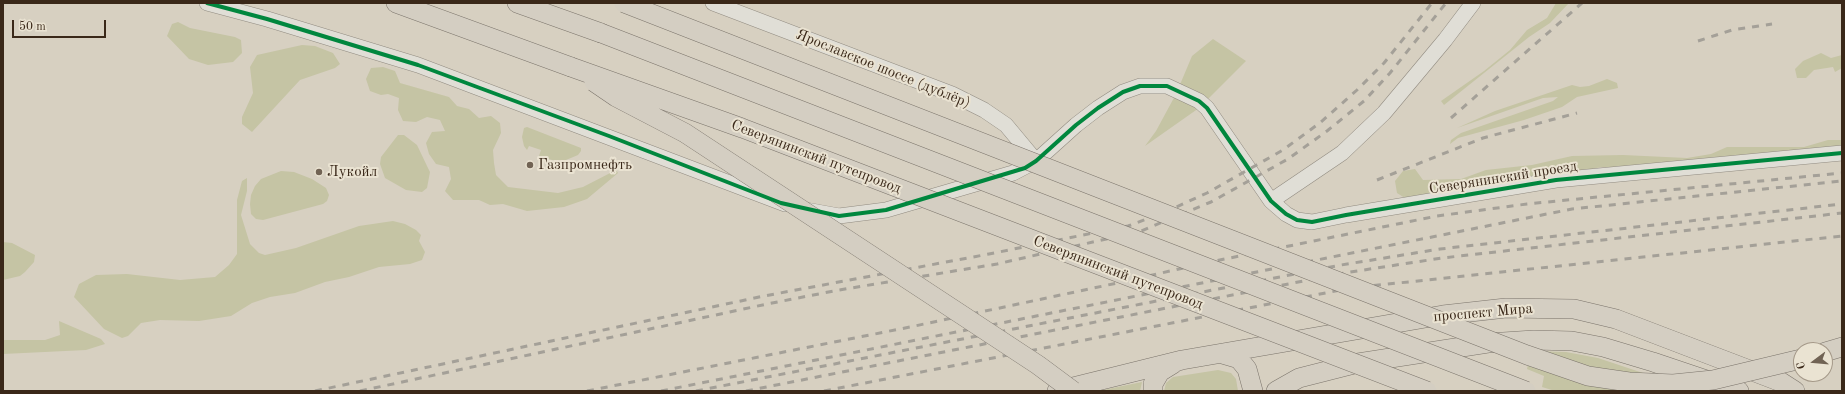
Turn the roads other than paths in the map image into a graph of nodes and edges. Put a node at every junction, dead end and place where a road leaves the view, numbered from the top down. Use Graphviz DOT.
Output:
graph roads {
  1 [pos="207,3"];
  2 [pos="517,3"];
  3 [pos="624,3"];
  4 [pos="713,3"];
  5 [pos="1473,3"];
  6 [pos="400,4"];
  7 [pos="571,66"];
  8 [pos="1842,153"];
  9 [pos="1036,161"];
  10 [pos="1272,201"];
  11 [pos="1222,354"];
  12 [pos="1182,360"];
  13 [pos="1793,361"];
  14 [pos="1056,391"];
  15 [pos="1073,391"];
  16 [pos="1153,391"];
  17 [pos="1253,391"];
  18 [pos="1276,391"];
  19 [pos="1427,391"];
  20 [pos="1526,391"];
  21 [pos="1739,391"];
  22 [pos="1796,391"];
  1 -- 9 [label="street"];
  2 -- 20 [label="main road, bridge"];
  3 -- 13 [label="main road, bridge"];
  4 -- 9 [label="street, Ярославское шоссе (дублёр)"];
  5 -- 10 [label="street"];
  6 -- 7 [label="main road, Северянинский путепровод"];
  7 -- 15 [label="main road, bridge"];
  7 -- 19 [label="main road, Северянинский путепровод, bridge"];
  8 -- 10 [label="street, Северянинский проезд"];
  9 -- 10 [label="street, Северянинский проезд"];
  11 -- 12 [label="main road, проспект Мира"];
  11 -- 17 [label="main road"];
  11 -- 22 [label="main road, проспект Мира"];
  12 -- 14 [label="main road"];
  12 -- 16 [label="main road"];
  18 -- 21 [label="main road"];
}
